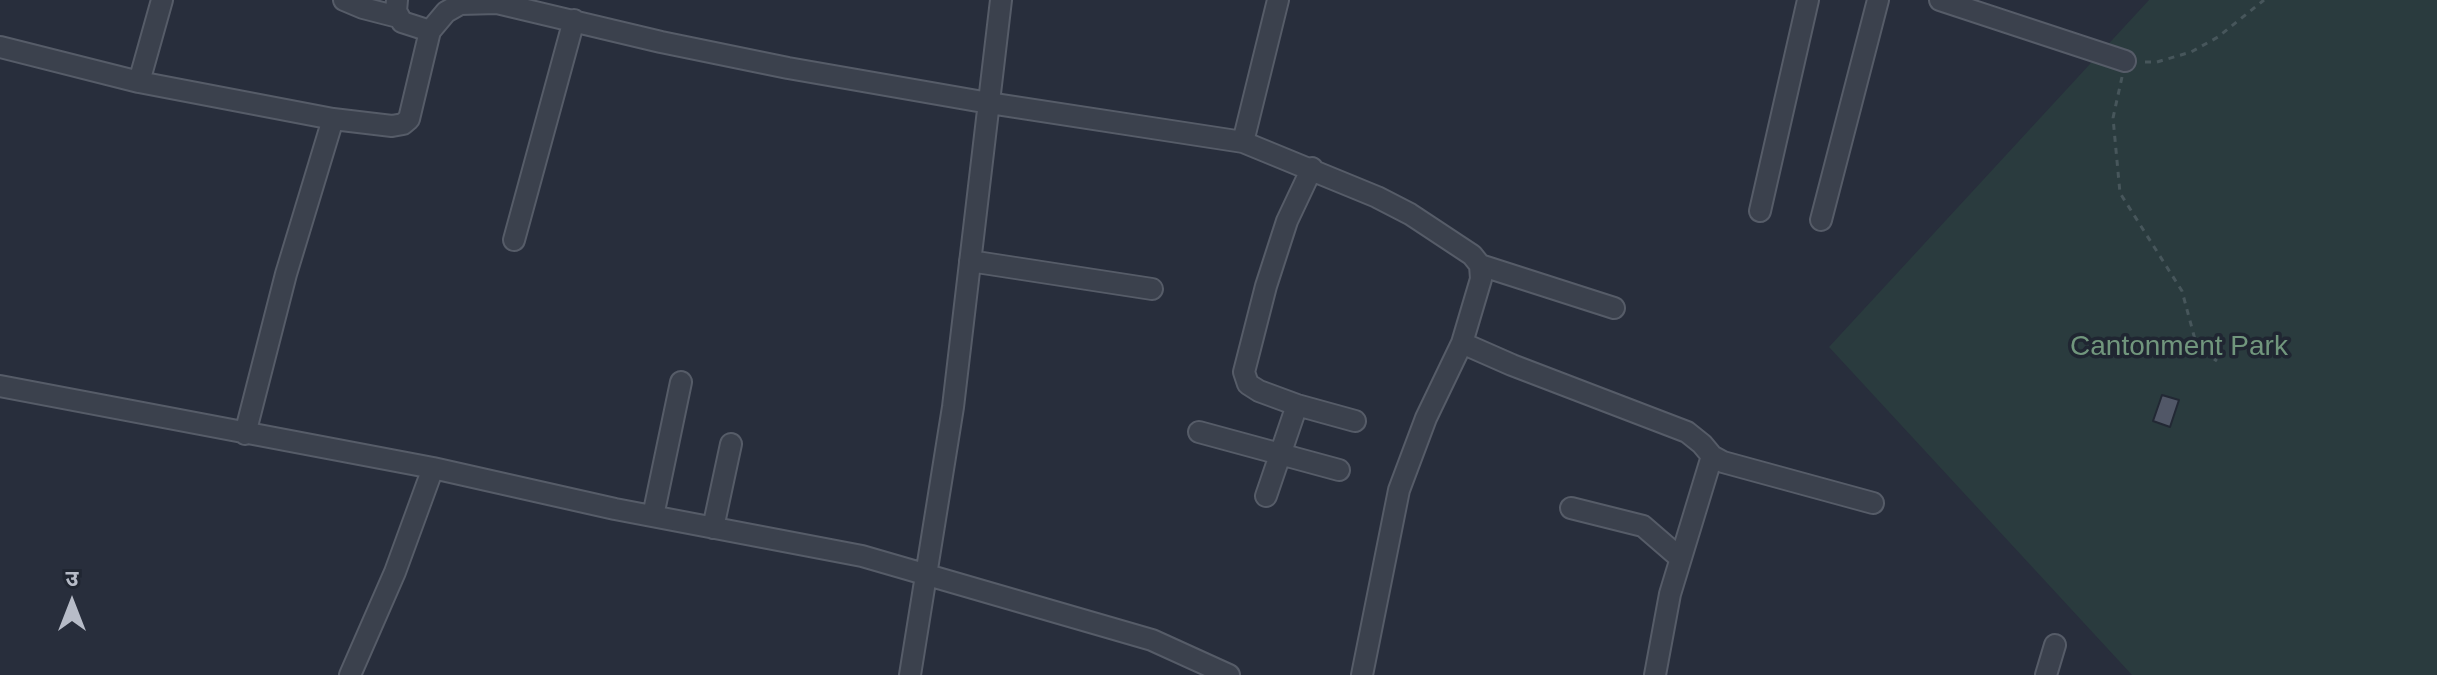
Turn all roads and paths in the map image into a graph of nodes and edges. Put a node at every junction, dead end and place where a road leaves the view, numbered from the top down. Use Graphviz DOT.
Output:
graph roads {
  1 [pos="162,0"];
  2 [pos="344,0"];
  3 [pos="1001,0"];
  4 [pos="1278,0"];
  5 [pos="1808,0"];
  6 [pos="1878,0"];
  7 [pos="1940,0"];
  8 [pos="2264,0"];
  9 [pos="398,8"];
  10 [pos="574,20"];
  11 [pos="430,31"];
  12 [pos="0,47"];
  13 [pos="2125,61"];
  14 [pos="139,82"];
  15 [pos="989,103"];
  16 [pos="333,119"];
  17 [pos="1243,142"];
  18 [pos="1312,168"];
  19 [pos="1760,211"];
  20 [pos="1821,220"];
  21 [pos="514,240"];
  22 [pos="970,261"];
  23 [pos="1480,265"];
  24 [pos="1152,289"];
  25 [pos="1614,308"];
  26 [pos="1462,343"];
  27 [pos="2217,361"];
  28 [pos="681,382"];
  29 [pos="0,386"];
  30 [pos="1297,405"];
  31 [pos="1355,421"];
  32 [pos="1199,432"];
  33 [pos="245,434"];
  34 [pos="731,444"];
  35 [pos="1280,455"];
  36 [pos="1712,456"];
  37 [pos="433,468"];
  38 [pos="1339,470"];
  39 [pos="1266,496"];
  40 [pos="1873,503"];
  41 [pos="1571,508"];
  42 [pos="653,516"];
  43 [pos="713,528"];
  44 [pos="1680,558"];
  45 [pos="926,577"];
  46 [pos="2055,645"];
  47 [pos="350,675"];
  48 [pos="910,675"];
  49 [pos="1229,675"];
  50 [pos="1362,675"];
  51 [pos="1655,675"];
  52 [pos="2047,675"];
  1 -- 14 [label="street"];
  2 -- 9 [label="street"];
  3 -- 15 [label="street"];
  4 -- 17 [label="street"];
  5 -- 19 [label="street"];
  6 -- 20 [label="street"];
  7 -- 13 [label="street"];
  8 -- 13 [label="path"];
  9 -- 11 [label="street"];
  10 -- 11 [label="street"];
  10 -- 15 [label="street"];
  10 -- 21 [label="street"];
  11 -- 16 [label="street"];
  12 -- 14 [label="street"];
  13 -- 27 [label="path"];
  14 -- 16 [label="street"];
  15 -- 17 [label="street"];
  15 -- 22 [label="street"];
  16 -- 33 [label="street"];
  17 -- 18 [label="street"];
  18 -- 23 [label="street"];
  18 -- 30 [label="street"];
  22 -- 24 [label="street"];
  22 -- 45 [label="street"];
  23 -- 25 [label="street"];
  23 -- 26 [label="street"];
  26 -- 36 [label="street"];
  26 -- 50 [label="street"];
  28 -- 42 [label="street"];
  29 -- 33 [label="street"];
  30 -- 31 [label="street"];
  30 -- 35 [label="street"];
  32 -- 35 [label="street"];
  33 -- 37 [label="street"];
  34 -- 43 [label="street"];
  35 -- 38 [label="street"];
  35 -- 39 [label="street"];
  36 -- 40 [label="street"];
  36 -- 44 [label="street"];
  37 -- 42 [label="street"];
  37 -- 47 [label="street"];
  41 -- 44 [label="street"];
  42 -- 43 [label="street"];
  43 -- 45 [label="street"];
  44 -- 51 [label="street"];
  45 -- 48 [label="street"];
  45 -- 49 [label="street"];
  46 -- 52 [label="street"];
}
